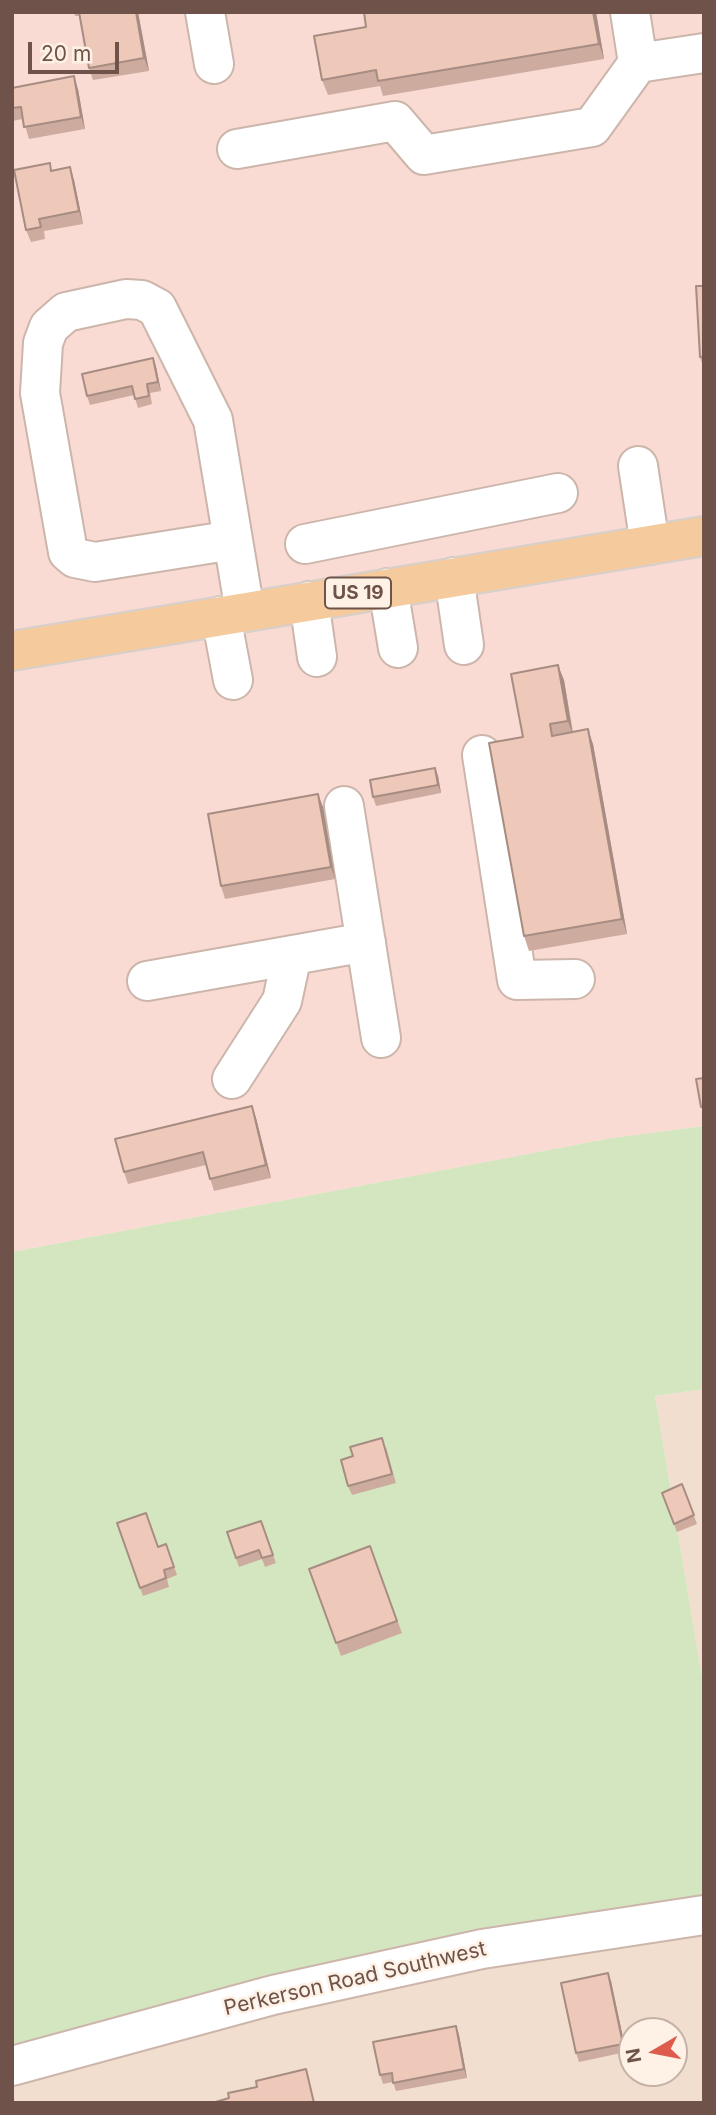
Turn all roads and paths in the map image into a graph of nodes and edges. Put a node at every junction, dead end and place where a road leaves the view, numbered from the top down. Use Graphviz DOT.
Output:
graph roads {
  1 [pos="205,12"];
  2 [pos="630,12"];
  3 [pos="704,53"];
  4 [pos="638,63"];
  5 [pos="214,64"];
  6 [pos="237,149"];
  7 [pos="638,466"];
  8 [pos="558,493"];
  9 [pos="704,536"];
  10 [pos="233,540"];
  11 [pos="305,544"];
  12 [pos="650,545"];
  13 [pos="454,577"];
  14 [pos="387,588"];
  15 [pos="309,601"];
  16 [pos="233,614"];
  17 [pos="464,645"];
  18 [pos="13,646"];
  19 [pos="398,648"];
  20 [pos="317,657"];
  21 [pos="233,680"];
  22 [pos="482,755"];
  23 [pos="357,829"];
  24 [pos="366,942"];
  25 [pos="292,955"];
  26 [pos="575,979"];
  27 [pos="147,981"];
  28 [pos="381,1038"];
  29 [pos="232,1079"];
  30 [pos="704,1914"];
  31 [pos="12,2066"];
  1 -- 5 [label="street"];
  2 -- 4 [label="street"];
  3 -- 4 [label="street"];
  4 -- 6 [label="street"];
  7 -- 12 [label="street"];
  8 -- 11 [label="street"];
  9 -- 12 [label="main road, US 19"];
  10 -- 10 [label="street"];
  10 -- 16 [label="street"];
  12 -- 13 [label="main road, US 19"];
  13 -- 14 [label="main road, US 19"];
  13 -- 17 [label="street"];
  14 -- 15 [label="main road, US 19"];
  14 -- 19 [label="street"];
  15 -- 16 [label="main road, US 19"];
  15 -- 20 [label="street"];
  16 -- 18 [label="main road, US 19"];
  16 -- 21 [label="street"];
  22 -- 26 [label="street"];
  23 -- 24 [label="street"];
  24 -- 25 [label="street"];
  24 -- 28 [label="street"];
  25 -- 27 [label="street"];
  25 -- 29 [label="street"];
  30 -- 31 [label="street, Perkerson Road Southwest"];
}
